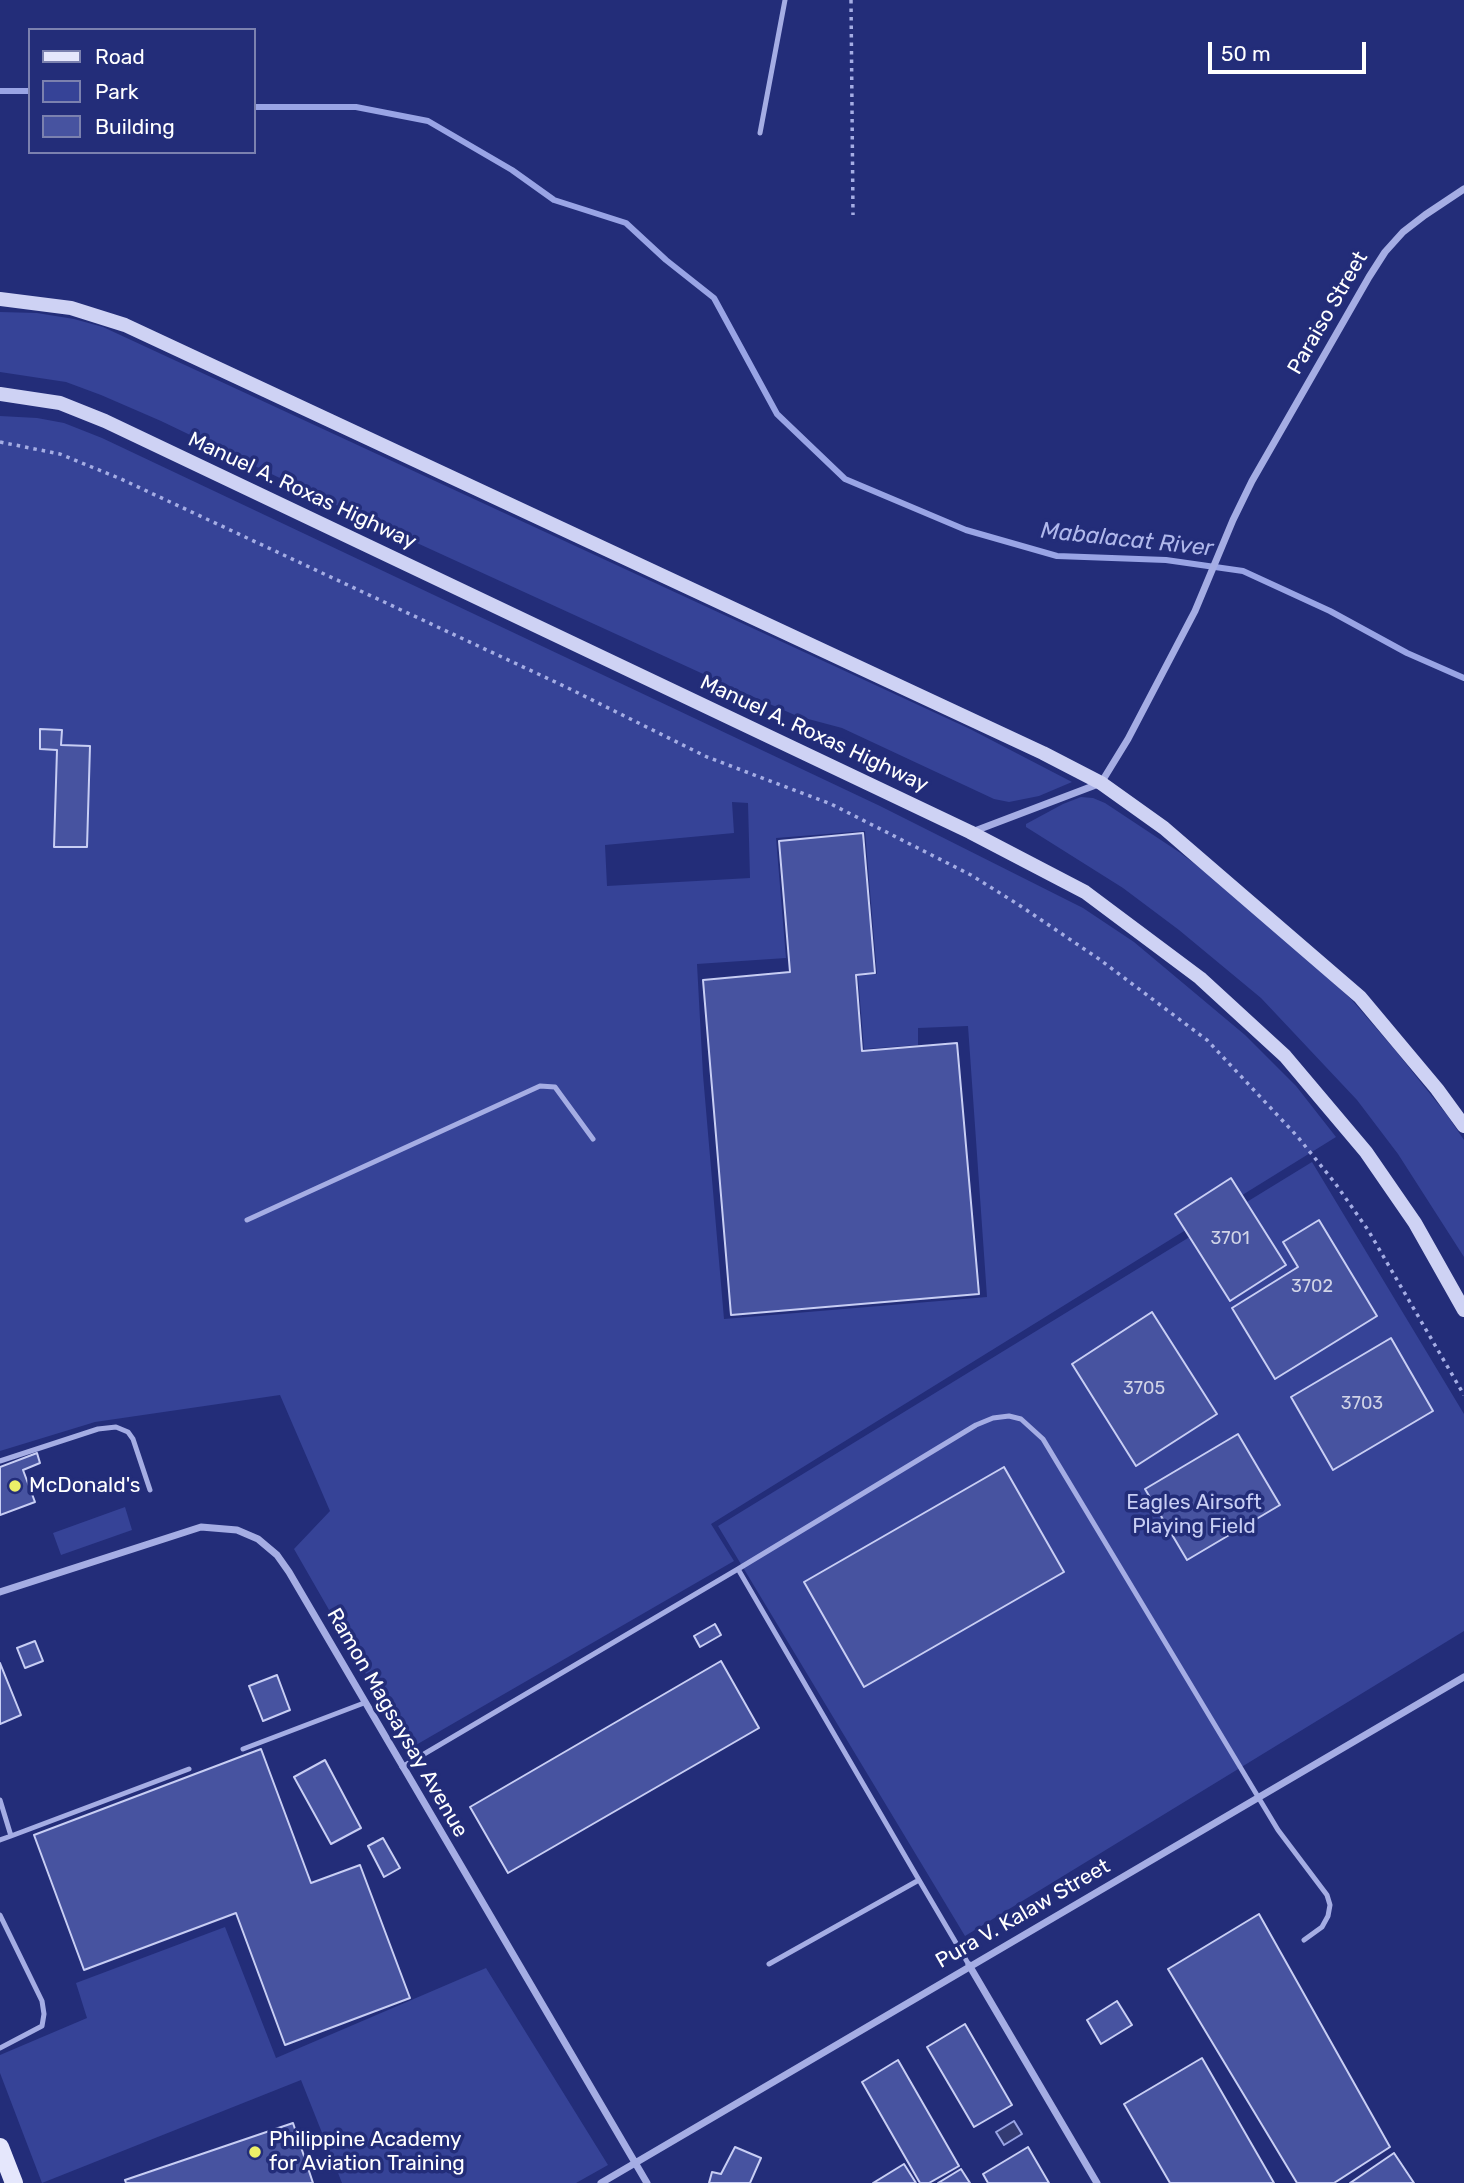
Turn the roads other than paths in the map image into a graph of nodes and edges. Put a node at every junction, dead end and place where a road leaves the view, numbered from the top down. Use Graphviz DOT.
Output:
graph roads {
  1 [pos="785,0"];
  2 [pos="760,133"];
  3 [pos="1464,189"];
  4 [pos="0,299"];
  5 [pos="0,394"];
  6 [pos="1101,783"];
  7 [pos="970,832"];
  8 [pos="1464,1126"];
  9 [pos="593,1139"];
  10 [pos="247,1220"];
  11 [pos="1464,1310"];
  12 [pos="0,1461"];
  13 [pos="150,1490"];
  14 [pos="738,1569"];
  15 [pos="0,1592"];
  16 [pos="1464,1676"];
  17 [pos="364,1703"];
  18 [pos="243,1749"];
  19 [pos="402,1768"];
  20 [pos="189,1769"];
  21 [pos="1258,1797"];
  22 [pos="0,1800"];
  23 [pos="11,1836"];
  24 [pos="0,1840"];
  25 [pos="919,1881"];
  26 [pos="0,1915"];
  27 [pos="1304,1940"];
  28 [pos="769,1964"];
  29 [pos="969,1965"];
  30 [pos="0,2048"];
  31 [pos="0,2147"];
  32 [pos="636,2162"];
  33 [pos="14,2183"];
  34 [pos="601,2183"];
  35 [pos="647,2183"];
  36 [pos="1097,2183"];
  1 -- 2 [label="lane"];
  3 -- 6 [label="street, Paraiso Street"];
  4 -- 6 [label="main road"];
  5 -- 7 [label="main road, Manuel A. Roxas Highway"];
  6 -- 7 [label="street"];
  6 -- 8 [label="main road"];
  7 -- 11 [label="main road, Manuel A. Roxas Highway"];
  9 -- 10 [label="lane"];
  12 -- 13 [label="lane"];
  14 -- 19 [label="lane"];
  14 -- 21 [label="lane"];
  14 -- 25 [label="lane"];
  15 -- 17 [label="street, Ramon Magsaysay Avenue"];
  16 -- 21 [label="street, Pura V. Kalaw Street"];
  17 -- 18 [label="lane"];
  17 -- 19 [label="street, Ramon Magsaysay Avenue"];
  19 -- 32 [label="street, Ramon Magsaysay Avenue"];
  20 -- 23 [label="lane"];
  21 -- 27 [label="lane"];
  21 -- 29 [label="street, Pura V. Kalaw Street"];
  22 -- 23 [label="lane"];
  23 -- 24 [label="lane"];
  25 -- 28 [label="lane"];
  25 -- 29 [label="lane"];
  26 -- 30 [label="lane"];
  29 -- 32 [label="street, Pura V. Kalaw Street"];
  29 -- 36 [label="street"];
  31 -- 33 [label="main road"];
  32 -- 34 [label="street, Pura V. Kalaw Street"];
  32 -- 35 [label="street, Ramon Magsaysay Avenue"];
}
